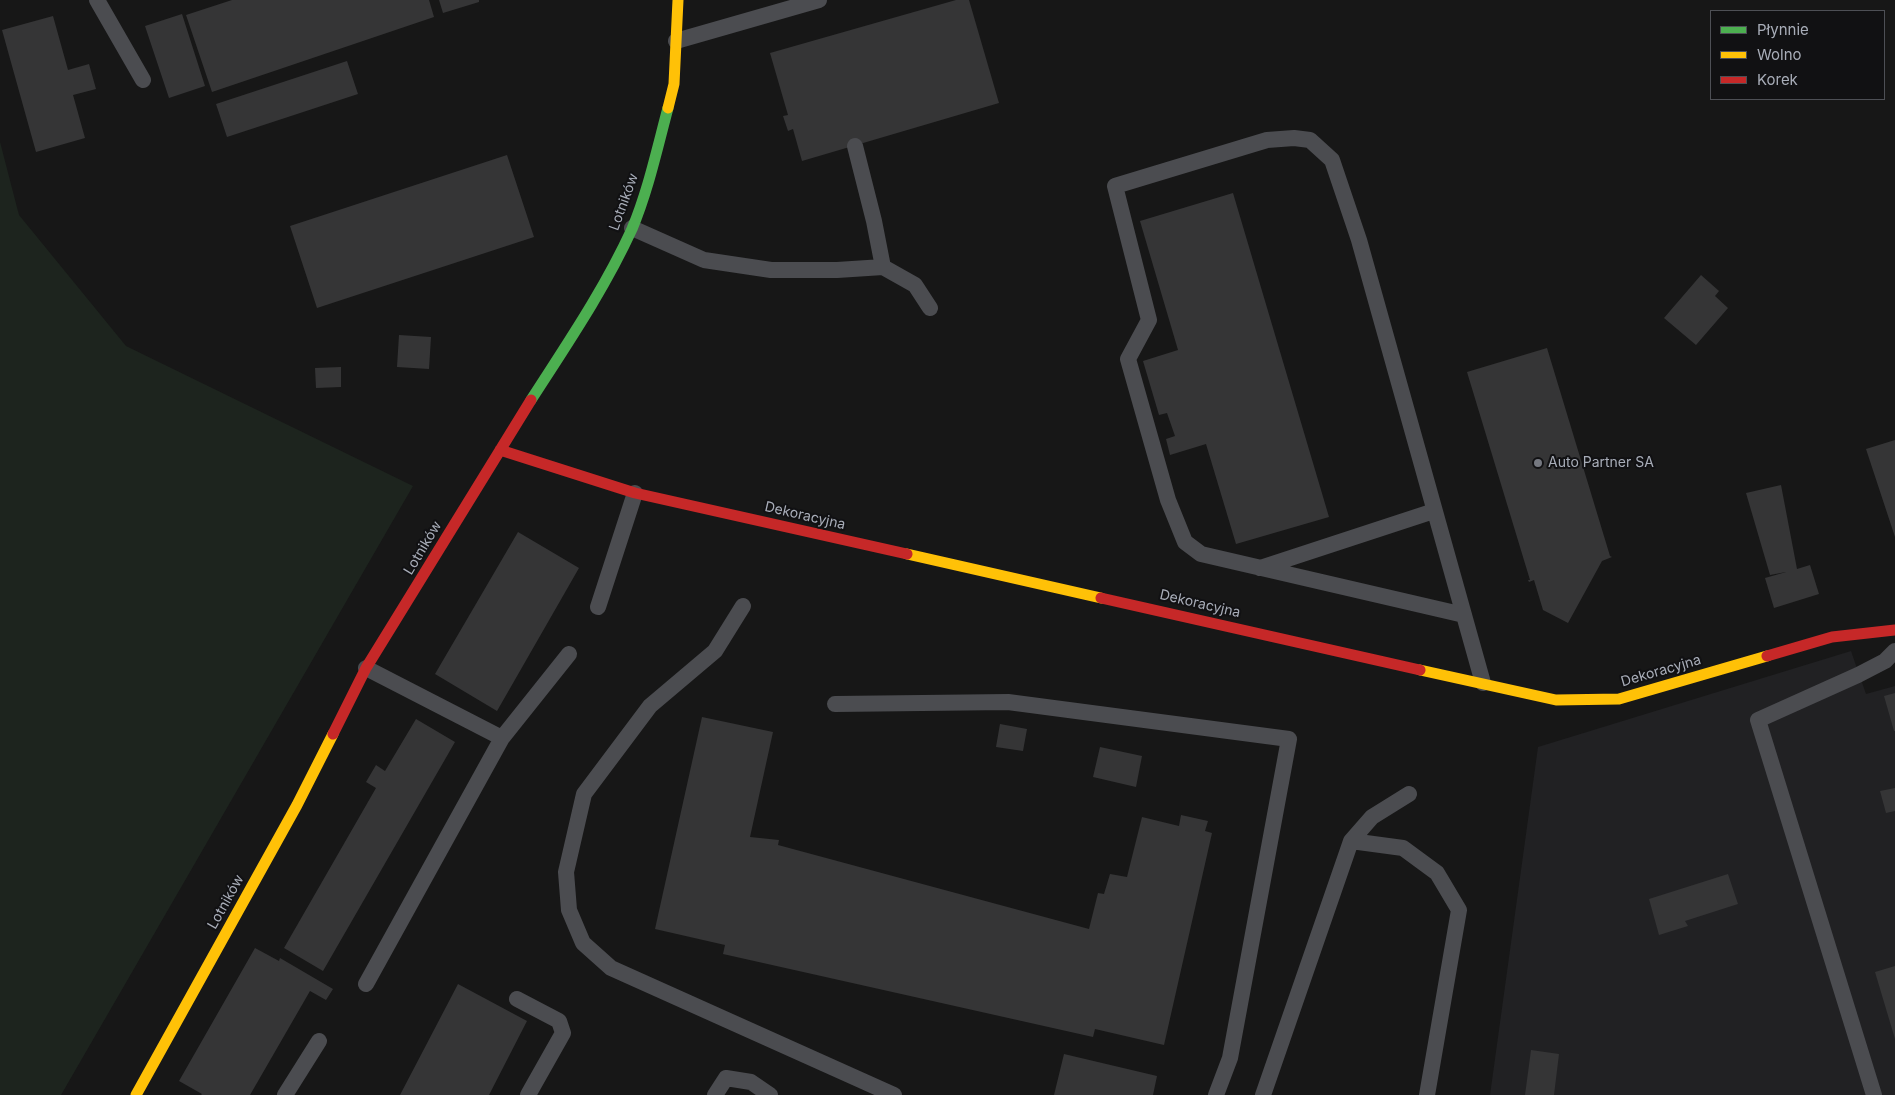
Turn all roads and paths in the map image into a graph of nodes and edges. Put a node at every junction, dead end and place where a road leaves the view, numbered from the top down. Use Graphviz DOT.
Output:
graph roads {
  1 [pos="96,0"];
  2 [pos="678,0"];
  3 [pos="819,0"];
  4 [pos="676,42"];
  5 [pos="143,80"];
  6 [pos="855,146"];
  7 [pos="632,228"];
  8 [pos="883,267"];
  9 [pos="930,308"];
  10 [pos="500,450"];
  11 [pos="635,493"];
  12 [pos="1434,511"];
  13 [pos="1260,568"];
  14 [pos="743,606"];
  15 [pos="598,607"];
  16 [pos="1464,614"];
  17 [pos="1895,630"];
  18 [pos="1895,651"];
  19 [pos="569,654"];
  20 [pos="366,668"];
  21 [pos="1483,683"];
  22 [pos="835,704"];
  23 [pos="502,738"];
  24 [pos="1409,794"];
  25 [pos="1351,841"];
  26 [pos="366,984"];
  27 [pos="518,999"];
  28 [pos="319,1041"];
  29 [pos="136,1095"];
  30 [pos="285,1095"];
  31 [pos="528,1095"];
  32 [pos="715,1095"];
  33 [pos="770,1095"];
  34 [pos="894,1095"];
  35 [pos="1216,1095"];
  36 [pos="1264,1095"];
  37 [pos="1427,1095"];
  38 [pos="1874,1095"];
  1 -- 5 [label="lane"];
  2 -- 4 [label="street, Lotników"];
  3 -- 4 [label="lane"];
  4 -- 7 [label="street, Lotników"];
  6 -- 8 [label="lane"];
  7 -- 8 [label="lane"];
  7 -- 10 [label="street, Lotników"];
  8 -- 9 [label="lane"];
  10 -- 11 [label="street, Dekoracyjna"];
  10 -- 20 [label="street, Lotników"];
  11 -- 15 [label="lane"];
  11 -- 21 [label="street, Dekoracyjna"];
  12 -- 13 [label="lane"];
  12 -- 13 [label="lane"];
  12 -- 16 [label="lane"];
  13 -- 16 [label="lane"];
  14 -- 34 [label="lane"];
  16 -- 21 [label="lane"];
  17 -- 21 [label="street, Dekoracyjna"];
  18 -- 38 [label="lane"];
  19 -- 23 [label="lane"];
  20 -- 23 [label="lane"];
  20 -- 29 [label="street, Lotników"];
  22 -- 35 [label="lane"];
  23 -- 26 [label="lane"];
  24 -- 25 [label="lane"];
  25 -- 36 [label="lane"];
  25 -- 37 [label="lane"];
  27 -- 31 [label="lane"];
  28 -- 30 [label="lane"];
  32 -- 33 [label="lane"];
}
